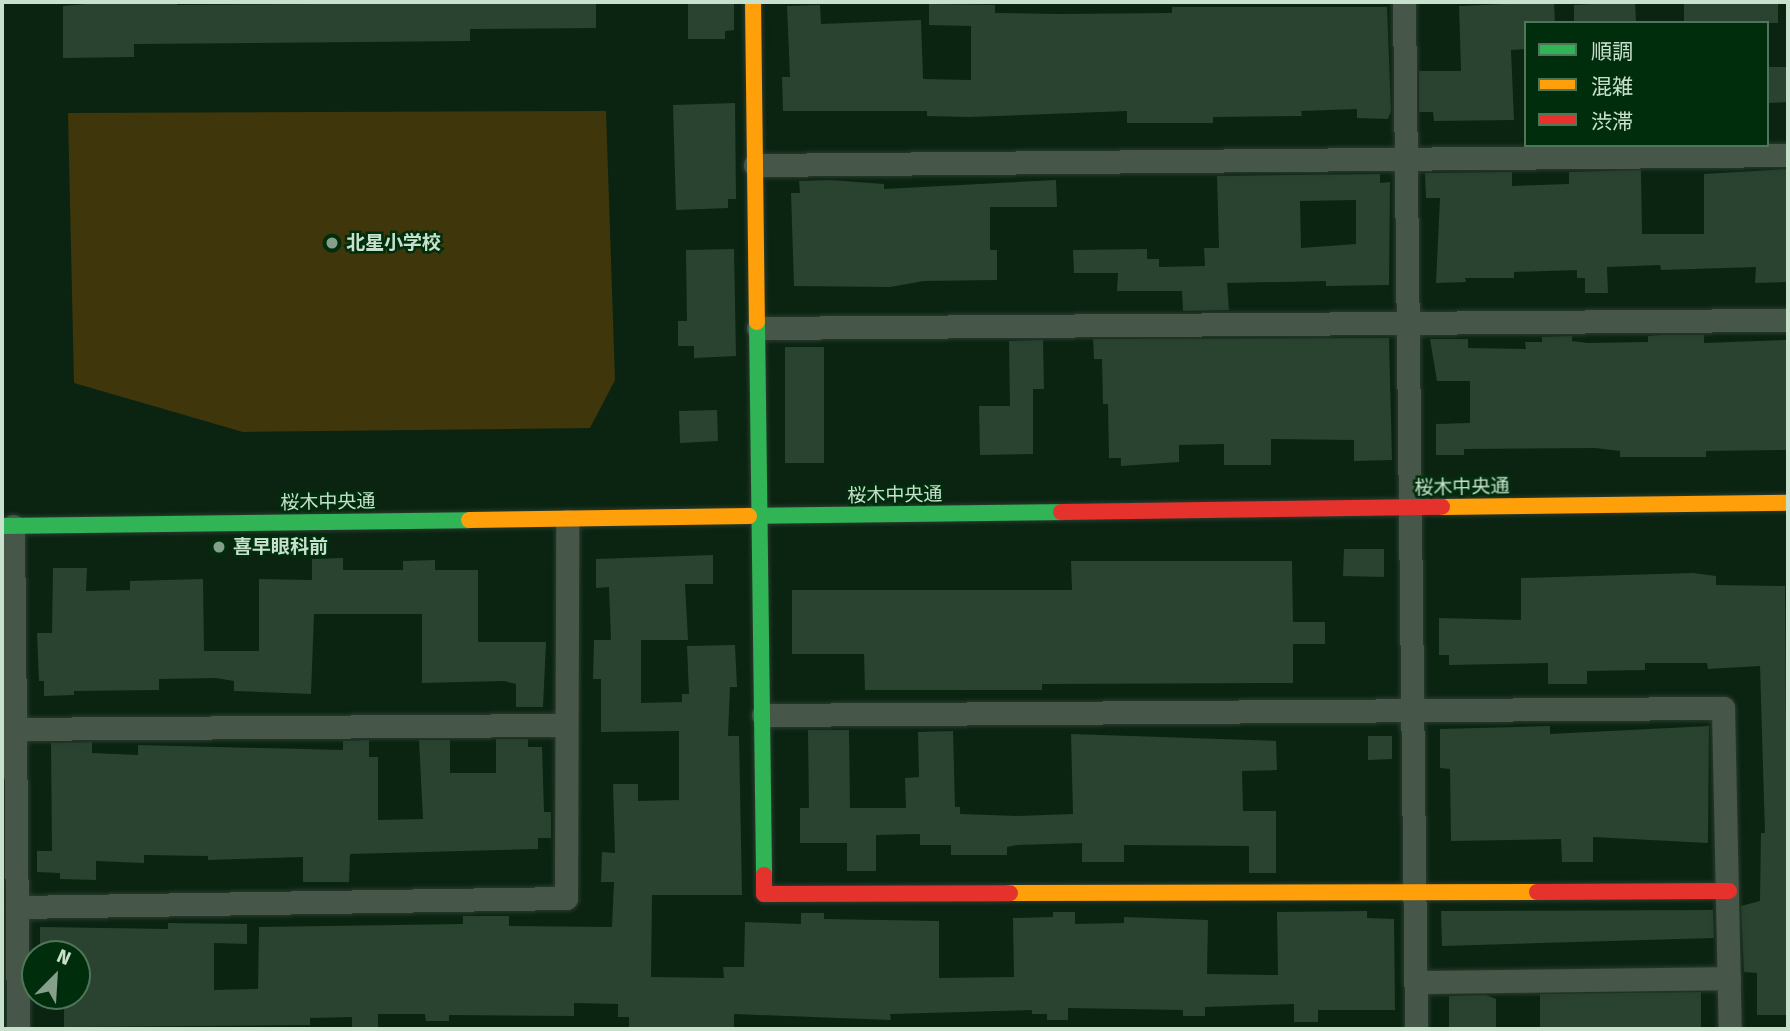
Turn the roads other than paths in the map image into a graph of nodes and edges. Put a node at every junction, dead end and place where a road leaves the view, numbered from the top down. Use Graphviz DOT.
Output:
graph roads {
  1 [pos="754,2"];
  2 [pos="1404,2"];
  3 [pos="1788,155"];
  4 [pos="1405,160"];
  5 [pos="755,165"];
  6 [pos="1788,320"];
  7 [pos="1409,323"];
  8 [pos="758,328"];
  9 [pos="1788,503"];
  10 [pos="1410,508"];
  11 [pos="759,519"];
  12 [pos="567,521"];
  13 [pos="7,526"];
  14 [pos="1413,707"];
  15 [pos="763,715"];
  16 [pos="566,725"];
  17 [pos="9,729"];
  18 [pos="1415,891"];
  19 [pos="1729,891"];
  20 [pos="17,907"];
  21 [pos="1729,978"];
  22 [pos="1416,982"];
  23 [pos="18,1029"];
  24 [pos="1416,1029"];
  25 [pos="1730,1029"];
  1 -- 5 [label="street"];
  2 -- 4 [label="street"];
  3 -- 4 [label="street"];
  4 -- 5 [label="street"];
  4 -- 7 [label="street"];
  5 -- 8 [label="street"];
  6 -- 7 [label="street"];
  7 -- 8 [label="street"];
  7 -- 10 [label="street"];
  8 -- 11 [label="street"];
  9 -- 10 [label="street, 桜木中央通"];
  10 -- 11 [label="street, 桜木中央通"];
  10 -- 14 [label="street"];
  11 -- 12 [label="street, 桜木中央通"];
  11 -- 15 [label="street"];
  12 -- 13 [label="street, 桜木中央通"];
  12 -- 16 [label="street"];
  13 -- 17 [label="street"];
  14 -- 15 [label="street"];
  14 -- 18 [label="street"];
  14 -- 19 [label="street"];
  15 -- 18 [label="street"];
  16 -- 17 [label="street"];
  16 -- 20 [label="street"];
  17 -- 20 [label="street"];
  18 -- 19 [label="street"];
  18 -- 22 [label="street"];
  19 -- 21 [label="street"];
  20 -- 23 [label="street"];
  21 -- 22 [label="street"];
  21 -- 25 [label="street"];
  22 -- 24 [label="street"];
}
